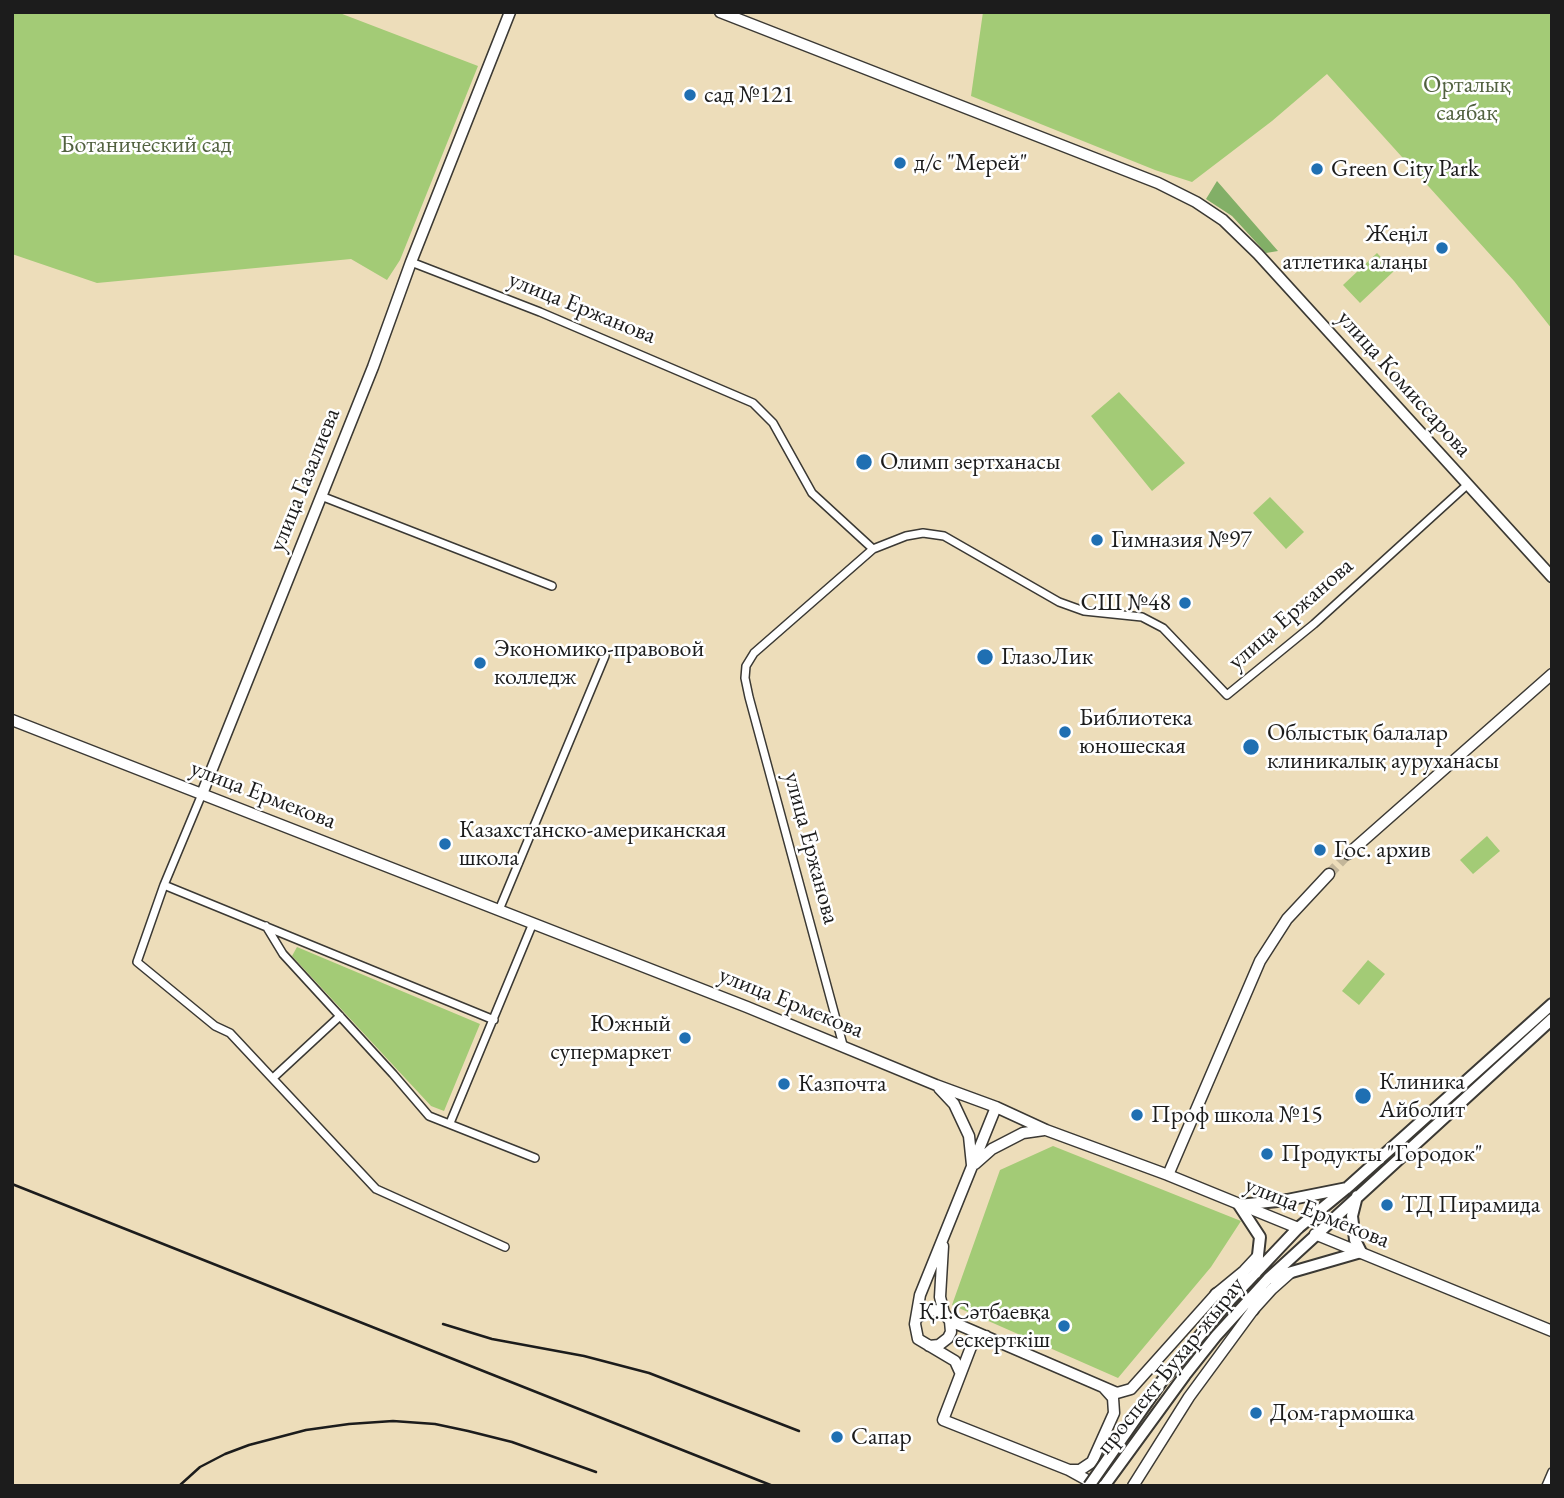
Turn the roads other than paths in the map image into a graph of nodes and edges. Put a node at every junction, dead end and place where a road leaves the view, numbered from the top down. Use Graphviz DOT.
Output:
graph roads {
  1 [pos="510,12"];
  2 [pos="720,12"];
  3 [pos="411,262"];
  4 [pos="1467,485"];
  5 [pos="321,496"];
  6 [pos="873,549"];
  7 [pos="1552,577"];
  8 [pos="552,586"];
  9 [pos="605,656"];
  10 [pos="1552,674"];
  11 [pos="12,720"];
  12 [pos="202,794"];
  13 [pos="1348,853"];
  14 [pos="1329,874"];
  15 [pos="164,885"];
  16 [pos="499,910"];
  17 [pos="533,923"];
  18 [pos="266,926"];
  19 [pos="1552,1004"];
  20 [pos="340,1016"];
  21 [pos="1552,1019"];
  22 [pos="494,1020"];
  23 [pos="1529,1032"];
  24 [pos="843,1045"];
  25 [pos="272,1078"];
  26 [pos="936,1084"];
  27 [pos="996,1107"];
  28 [pos="450,1123"];
  29 [pos="1046,1130"];
  30 [pos="535,1158"];
  31 [pos="972,1167"];
  32 [pos="1168,1175"];
  33 [pos="1348,1187"];
  34 [pos="1357,1196"];
  35 [pos="1239,1205"];
  36 [pos="1298,1228"];
  37 [pos="1315,1234"];
  38 [pos="944,1238"];
  39 [pos="505,1247"];
  40 [pos="1361,1252"];
  41 [pos="1258,1256"];
  42 [pos="1292,1272"];
  43 [pos="1255,1273"];
  44 [pos="1268,1279"];
  45 [pos="1216,1294"];
  46 [pos="1249,1308"];
  47 [pos="947,1317"];
  48 [pos="917,1318"];
  49 [pos="1552,1331"];
  50 [pos="986,1336"];
  51 [pos="928,1346"];
  52 [pos="961,1372"];
  53 [pos="1103,1387"];
  54 [pos="1092,1462"];
  55 [pos="1069,1470"];
  56 [pos="1552,1472"];
  57 [pos="1089,1486"];
  58 [pos="1101,1486"];
  59 [pos="1134,1486"];
  60 [pos="1546,1486"];
  1 -- 3 [label="main road, улица Газалиева"];
  2 -- 4 [label="main road, улица Комиссарова"];
  3 -- 5 [label="main road, улица Газалиева"];
  3 -- 6 [label="street, улица Ержанова"];
  4 -- 6 [label="street, улица Ержанова"];
  4 -- 7 [label="main road, улица Комиссарова"];
  5 -- 8 [label="street"];
  5 -- 12 [label="main road, улица Газалиева"];
  6 -- 24 [label="street, улица Ержанова"];
  9 -- 16 [label="street"];
  10 -- 13 [label="main road"];
  11 -- 12 [label="main road, улица Ермекова"];
  12 -- 15 [label="street, улица Газалиева"];
  12 -- 16 [label="main road, улица Ермекова"];
  14 -- 32 [label="main road"];
  15 -- 18 [label="street"];
  15 -- 25 [label="street, улица Газалиева"];
  16 -- 17 [label="main road, улица Ермекова"];
  17 -- 22 [label="street"];
  17 -- 24 [label="main road, улица Ермекова"];
  18 -- 20 [label="street"];
  18 -- 22 [label="street"];
  19 -- 23 [label="main road, проспект Бухар-жырау"];
  20 -- 25 [label="street"];
  20 -- 28 [label="street"];
  21 -- 23 [label="main road, проспект Бухар-жырау"];
  22 -- 28 [label="street"];
  23 -- 33 [label="main road, проспект Бухар-жырау"];
  23 -- 34 [label="main road, проспект Бухар-жырау"];
  24 -- 26 [label="main road, улица Ермекова"];
  25 -- 39 [label="street"];
  26 -- 27 [label="main road, улица Ермекова"];
  26 -- 31 [label="main road"];
  27 -- 29 [label="main road, улица Ермекова"];
  27 -- 31 [label="main road"];
  28 -- 30 [label="street"];
  29 -- 31 [label="main road"];
  29 -- 32 [label="main road, улица Ермекова"];
  31 -- 38 [label="main road"];
  32 -- 35 [label="main road, улица Ермекова"];
  33 -- 35 [label="main road"];
  33 -- 36 [label="main road, проспект Бухар-жырау"];
  34 -- 37 [label="main road, проспект Бухар-жырау"];
  34 -- 40 [label="main road"];
  35 -- 36 [label="main road, улица Ермекова"];
  35 -- 41 [label="main road"];
  36 -- 37 [label="main road, улица Ермекова"];
  36 -- 43 [label="main road, проспект Бухар-жырау"];
  37 -- 40 [label="main road, улица Ермекова"];
  37 -- 44 [label="main road, проспект Бухар-жырау"];
  38 -- 47 [label="main road"];
  38 -- 48 [label="main road"];
  40 -- 42 [label="main road"];
  40 -- 49 [label="main road, улица Ермекова"];
  41 -- 43 [label="main road"];
  41 -- 45 [label="main road"];
  42 -- 44 [label="main road"];
  42 -- 46 [label="main road"];
  43 -- 45 [label="main road"];
  43 -- 57 [label="main road, проспект Бухар-жырау, bridge"];
  44 -- 46 [label="main road, проспект Бухар-жырау"];
  45 -- 53 [label="main road"];
  46 -- 58 [label="main road, проспект Бухар-жырау"];
  46 -- 59 [label="main road"];
  47 -- 48 [label="main road"];
  47 -- 50 [label="main road"];
  47 -- 51 [label="main road"];
  48 -- 51 [label="main road"];
  50 -- 52 [label="main road"];
  50 -- 53 [label="main road"];
  51 -- 52 [label="main road"];
  52 -- 55 [label="main road"];
  53 -- 54 [label="main road"];
  54 -- 55 [label="main road"];
  54 -- 58 [label="main road"];
  55 -- 58 [label="main road"];
  56 -- 60 [label="street"];
}
